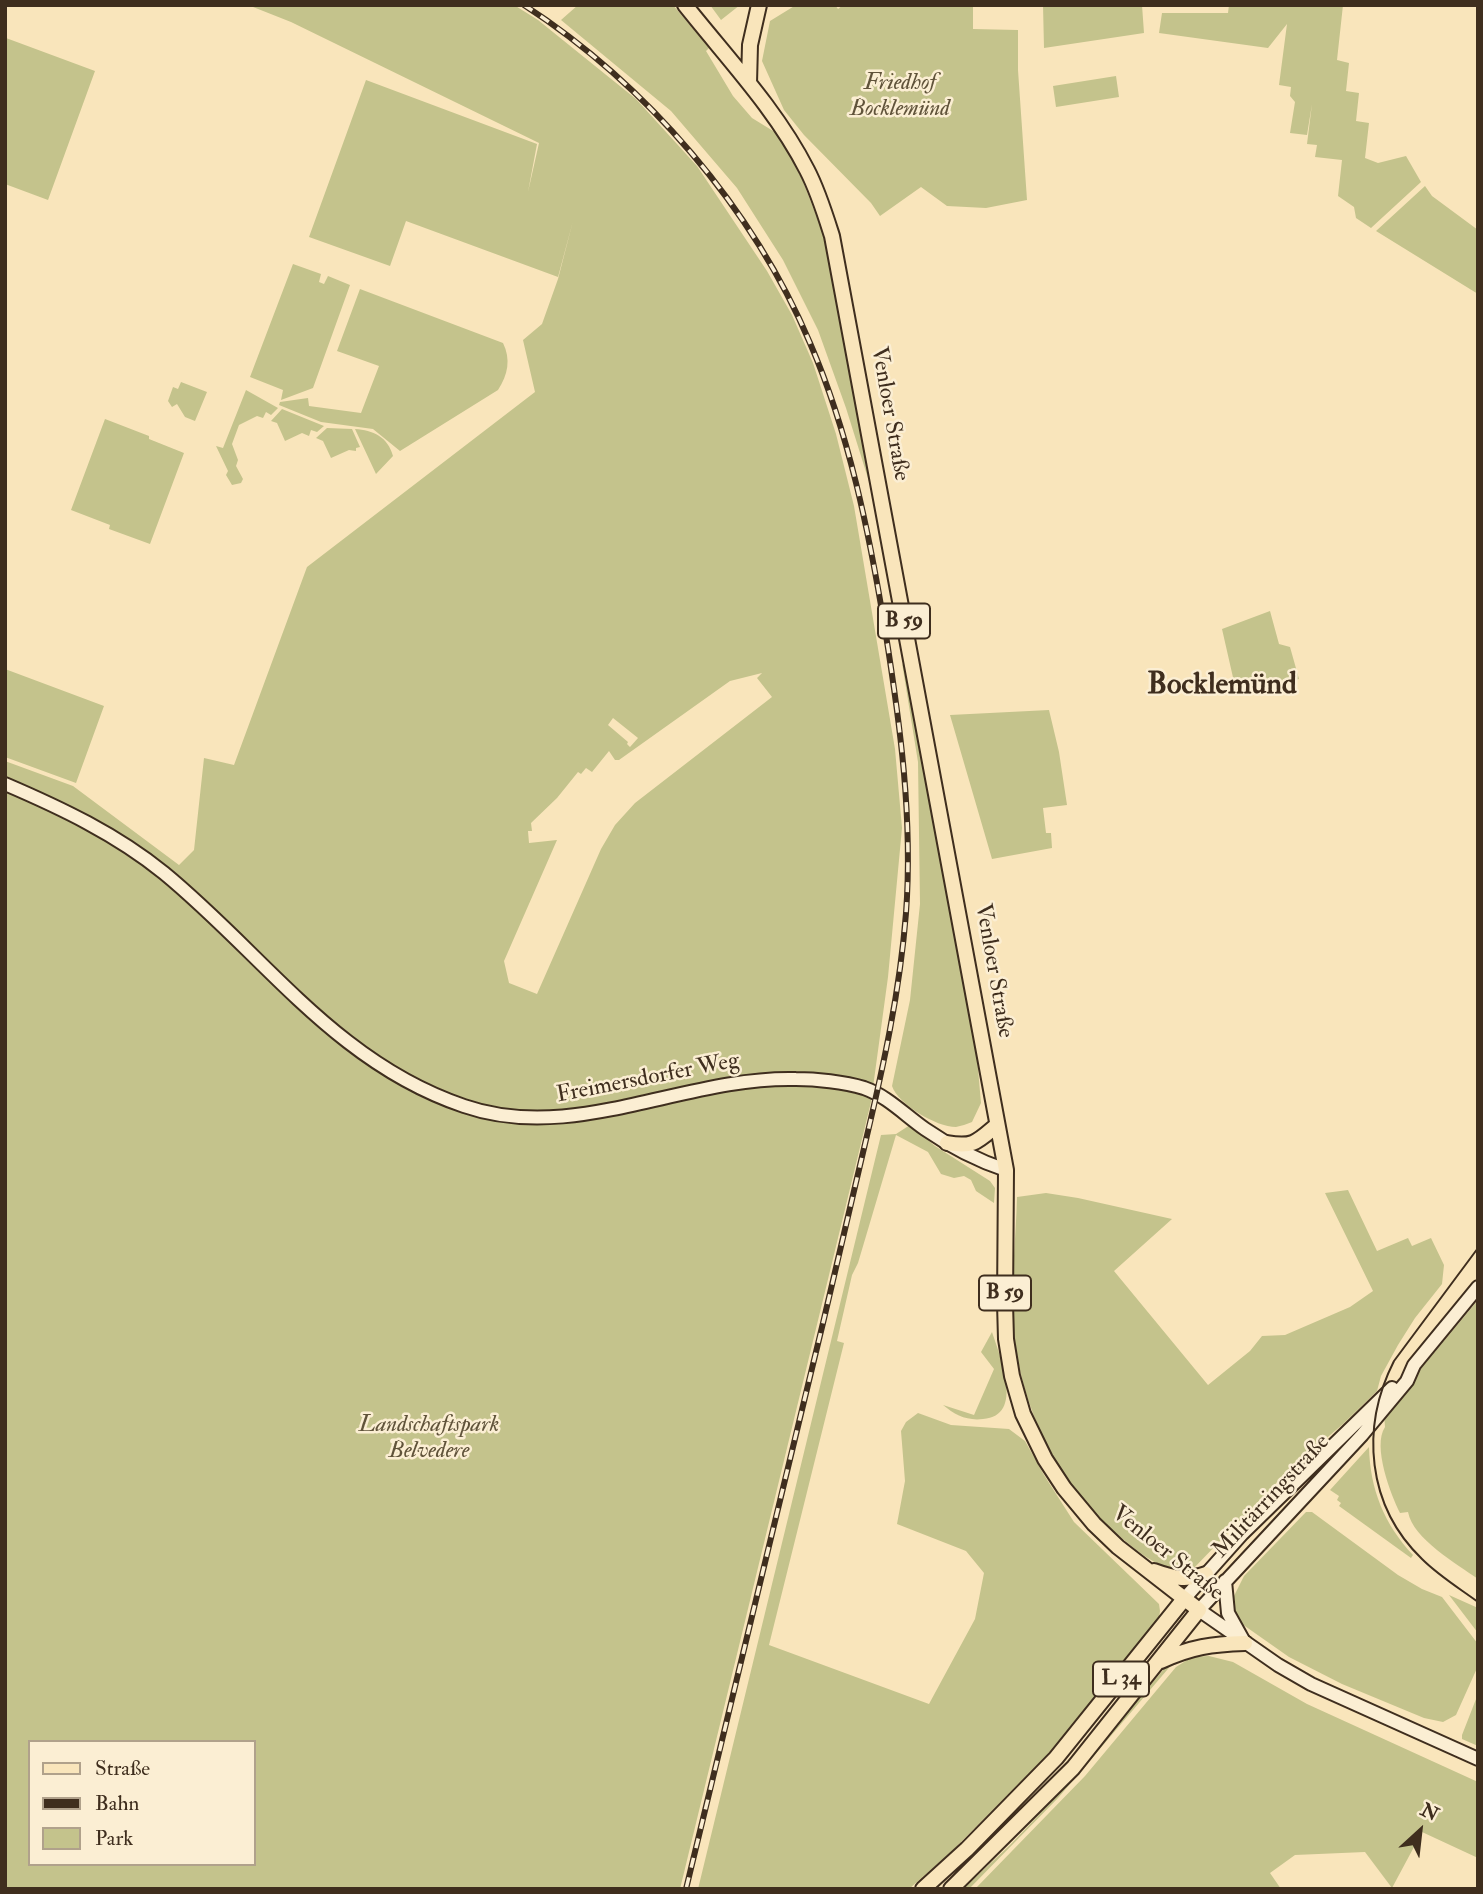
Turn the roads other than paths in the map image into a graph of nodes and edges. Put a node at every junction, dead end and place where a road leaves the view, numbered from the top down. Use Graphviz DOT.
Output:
graph roads {
  1 [pos="685,5"];
  2 [pos="759,5"];
  3 [pos="749,83"];
  4 [pos="5,784"];
  5 [pos="997,1125"];
  6 [pos="947,1143"];
  7 [pos="1006,1170"];
  8 [pos="1478,1287"];
  9 [pos="1414,1365"];
  10 [pos="1142,1567"];
  11 [pos="1206,1574"];
  12 [pos="1226,1581"];
  13 [pos="1184,1599"];
  14 [pos="1199,1610"];
  15 [pos="1245,1643"];
  16 [pos="1157,1663"];
  17 [pos="1478,1759"];
  18 [pos="923,1889"];
  19 [pos="951,1889"];
  1 -- 3 [label="main road, Venloer Straße / B 59"];
  2 -- 3 [label="main road"];
  3 -- 5 [label="main road, Venloer Straße / B 59"];
  4 -- 6 [label="main road, Freimersdorfer Weg"];
  5 -- 6 [label="main road"];
  5 -- 7 [label="main road, Venloer Straße / B 59"];
  6 -- 7 [label="main road, Freimersdorfer Weg"];
  7 -- 10 [label="main road, Venloer Straße / B 59"];
  8 -- 9 [label="main road, Militärringstraße / L 34"];
  9 -- 11 [label="main road, L 34"];
  9 -- 12 [label="main road, Militärringstraße / L 34"];
  10 -- 11 [label="main road"];
  10 -- 13 [label="main road, Venloer Straße / B 59"];
  11 -- 13 [label="main road, L 34"];
  12 -- 14 [label="main road, Militärringstraße / L 34"];
  12 -- 15 [label="main road"];
  13 -- 14 [label="main road, Venloer Straße / B 59"];
  13 -- 18 [label="main road, L 34"];
  14 -- 15 [label="main road, Venloer Straße"];
  14 -- 16 [label="main road, Militärringstraße / L 34"];
  15 -- 16 [label="main road"];
  15 -- 17 [label="main road, Venloer Straße"];
  16 -- 19 [label="main road, Militärringstraße / L 34"];
}
